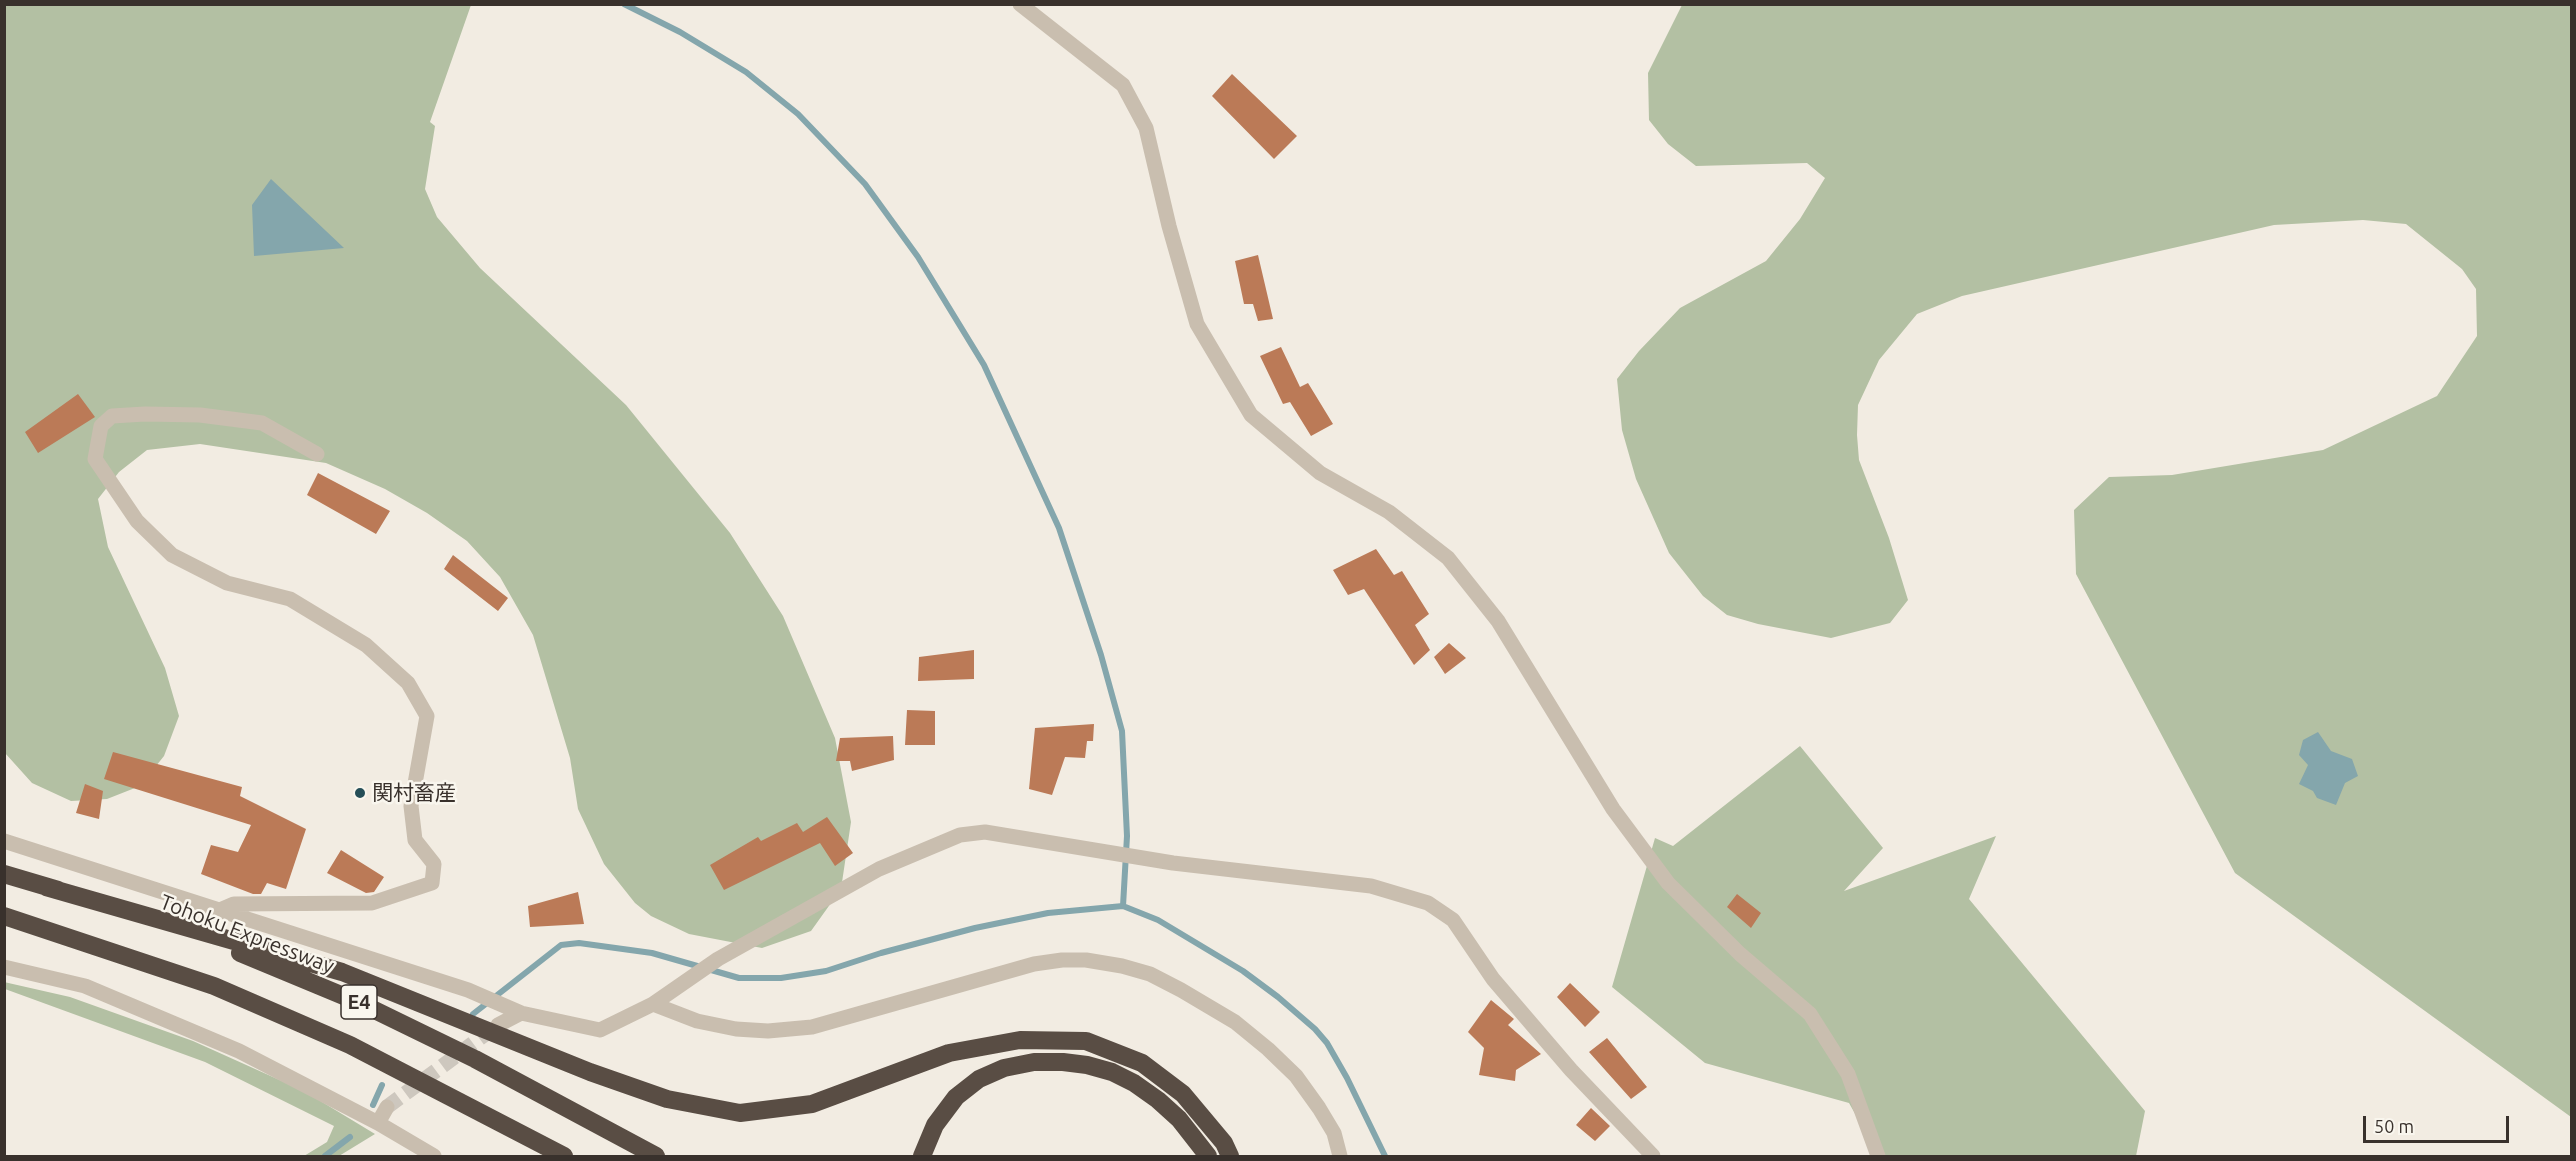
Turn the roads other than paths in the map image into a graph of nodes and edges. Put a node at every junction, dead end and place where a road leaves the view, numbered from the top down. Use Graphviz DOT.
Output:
graph roads {
  1 [pos="1020,4"];
  2 [pos="317,454"];
  3 [pos="4,841"];
  4 [pos="4,874"];
  5 [pos="46,887"];
  6 [pos="220,910"];
  7 [pos="4,916"];
  8 [pos="4,967"];
  9 [pos="653,1004"];
  10 [pos="521,1013"];
  11 [pos="498,1025"];
  12 [pos="387,1107"];
  13 [pos="378,1123"];
  14 [pos="434,1156"];
  15 [pos="564,1156"];
  16 [pos="656,1156"];
  17 [pos="922,1156"];
  18 [pos="1208,1156"];
  19 [pos="1230,1156"];
  20 [pos="1340,1156"];
  21 [pos="1653,1156"];
  22 [pos="1878,1156"];
  1 -- 22 [label="street"];
  2 -- 6 [label="street"];
  3 -- 6 [label="street"];
  4 -- 5 [label="highway, Tohoku Expressway / E4"];
  5 -- 16 [label="highway, Tohoku Expressway / E4"];
  5 -- 19 [label="highway"];
  6 -- 10 [label="street"];
  7 -- 15 [label="highway, E4"];
  8 -- 13 [label="street"];
  9 -- 10 [label="street"];
  9 -- 20 [label="street"];
  9 -- 21 [label="street"];
  10 -- 11 [label="street"];
  12 -- 13 [label="street"];
  13 -- 14 [label="street"];
  17 -- 18 [label="highway"];
}
